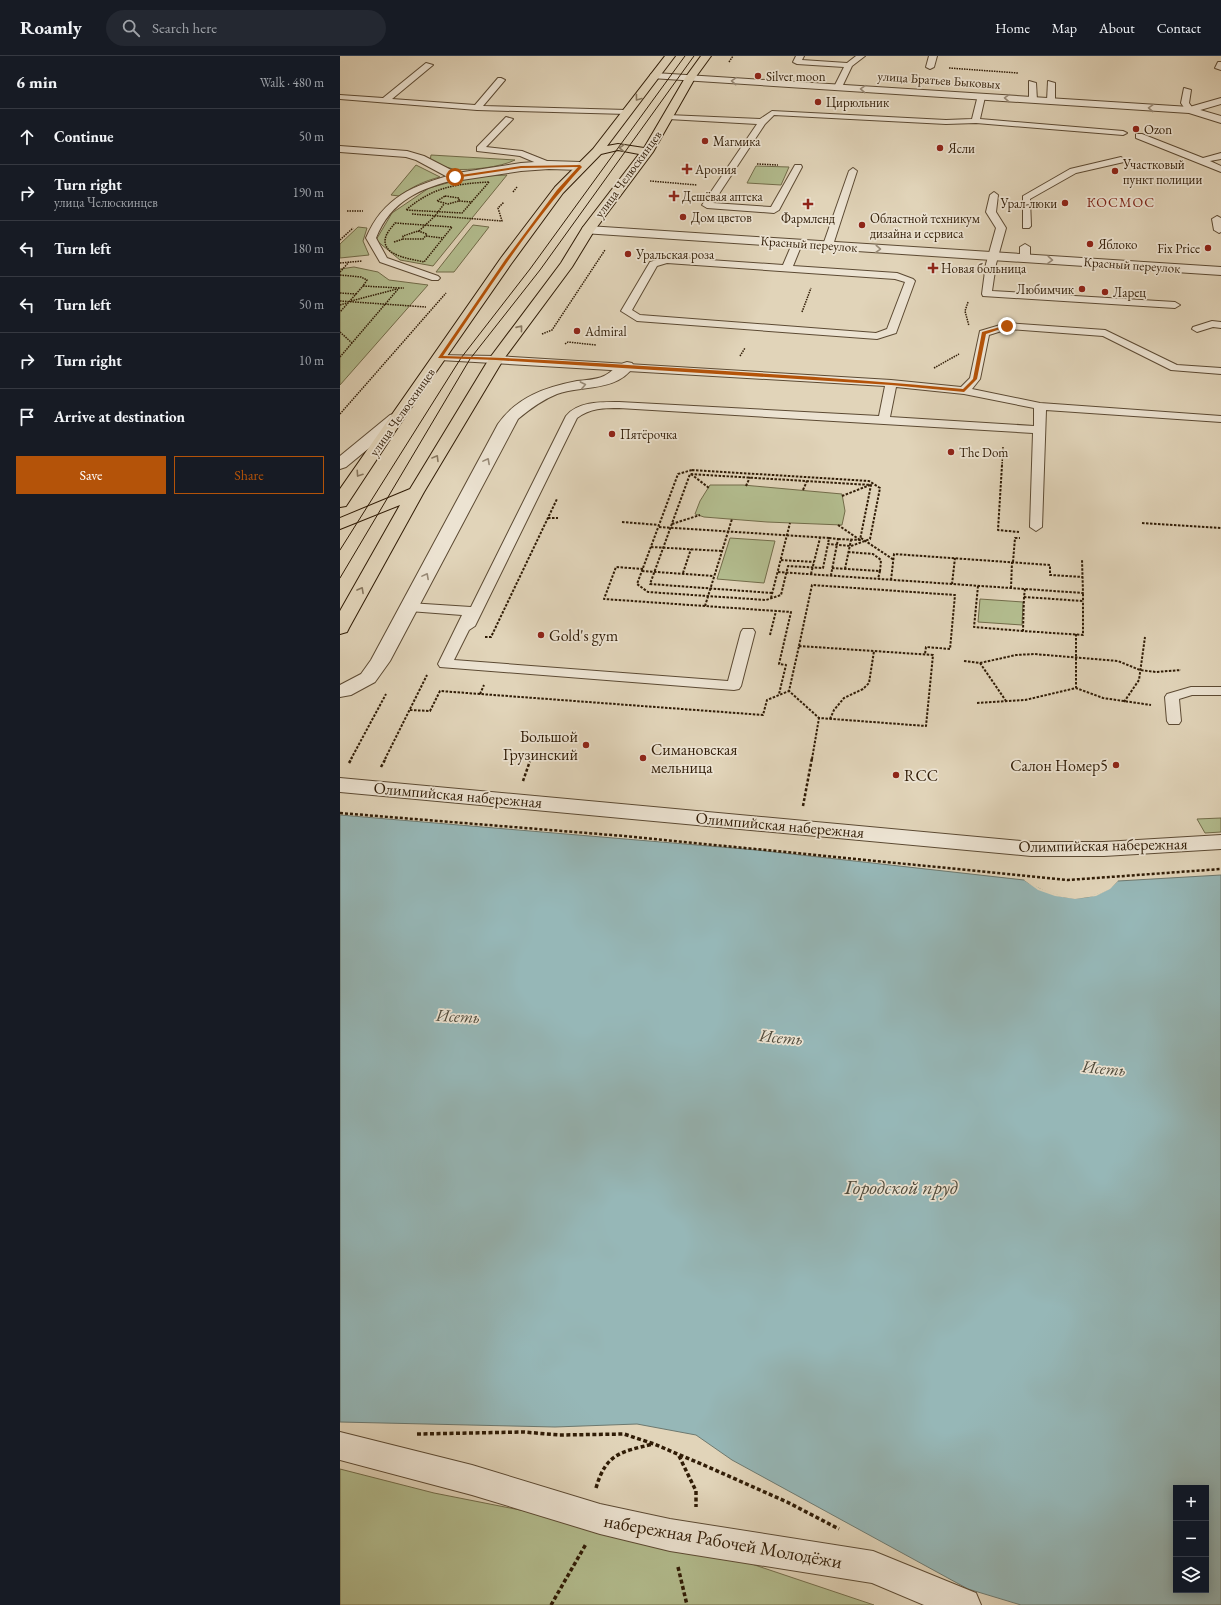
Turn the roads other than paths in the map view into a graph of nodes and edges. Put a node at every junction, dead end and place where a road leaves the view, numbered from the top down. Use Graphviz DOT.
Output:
graph roads {
  1 [pos="670,56"];
  2 [pos="706,56"];
  3 [pos="800,56"];
  4 [pos="861,56"];
  5 [pos="933,56"];
  6 [pos="1221,64"];
  7 [pos="430,65"];
  8 [pos="848,65"];
  9 [pos="930,67"];
  10 [pos="1221,68"];
  11 [pos="655,76"];
  12 [pos="690,78"];
  13 [pos="501,80"];
  14 [pos="1032,83"];
  15 [pos="1051,83"];
  16 [pos="838,87"];
  17 [pos="1188,90"];
  18 [pos="340,97"];
  19 [pos="981,97"];
  20 [pos="386,100"];
  21 [pos="1033,100"];
  22 [pos="1221,101"];
  23 [pos="1051,102"];
  24 [pos="477,108"];
  25 [pos="1190,110"];
  26 [pos="627,112"];
  27 [pos="668,117"];
  28 [pos="509,118"];
  29 [pos="1221,120"];
  30 [pos="976,121"];
  31 [pos="762,122"];
  32 [pos="1123,133"];
  33 [pos="1139,136"];
  34 [pos="340,149"];
  35 [pos="597,151"];
  36 [pos="647,152"];
  37 [pos="1221,156"];
  38 [pos="1121,160"];
  39 [pos="1202,161"];
  40 [pos="549,166"];
  41 [pos="580,166"];
  42 [pos="798,167"];
  43 [pos="1221,169"];
  44 [pos="854,171"];
  45 [pos="455,177"];
  46 [pos="994,195"];
  47 [pos="1217,219"];
  48 [pos="1026,226"];
  49 [pos="588,230"];
  50 [pos="1219,230"];
  51 [pos="797,244"];
  52 [pos="828,246"];
  53 [pos="993,256"];
  54 [pos="787,268"];
  55 [pos="1221,270"];
  56 [pos="435,278"];
  57 [pos="1175,305"];
  58 [pos="1221,325"];
  59 [pos="1197,329"];
  60 [pos="440,357"];
  61 [pos="496,359"];
  62 [pos="627,366"];
  63 [pos="1221,371"];
  64 [pos="891,383"];
  65 [pos="964,390"];
  66 [pos="1040,406"];
  67 [pos="396,418"];
  68 [pos="1221,419"];
  69 [pos="884,420"];
  70 [pos="1039,430"];
  71 [pos="340,464"];
  72 [pos="416,492"];
  73 [pos="340,502"];
  74 [pos="340,524"];
  75 [pos="1036,527"];
  76 [pos="409,608"];
  77 [pos="341,626"];
  78 [pos="468,626"];
  79 [pos="748,632"];
  80 [pos="1221,690"];
  81 [pos="340,692"];
  82 [pos="1174,721"];
  83 [pos="340,785"];
  84 [pos="1221,842"];
  85 [pos="340,1446"];
  86 [pos="964,1605"];
  1 -- 11 [label="main road, улица Челюскинцев"];
  2 -- 12 [label="main road, улица Челюскинцев"];
  3 -- 8 [label="lane"];
  4 -- 8 [label="lane"];
  5 -- 9 [label="lane"];
  6 -- 10 [label="lane"];
  7 -- 20 [label="lane"];
  8 -- 16 [label="lane"];
  11 -- 12 [label="street, улица Братьев Быковых"];
  11 -- 26 [label="main road, улица Челюскинцев, one-way"];
  16 -- 12 [label="street, улица Братьев Быковых, one-way"];
  12 -- 27 [label="main road, улица Челюскинцев"];
  13 -- 24 [label="lane"];
  14 -- 21 [label="lane"];
  15 -- 23 [label="lane"];
  19 -- 16 [label="street, улица Братьев Быковых, one-way"];
  17 -- 25 [label="lane"];
  18 -- 20 [label="lane"];
  21 -- 19 [label="street, улица Братьев Быковых, one-way"];
  19 -- 30 [label="lane"];
  20 -- 24 [label="lane"];
  21 -- 23 [label="street, улица Братьев Быковых"];
  22 -- 25 [label="street, улица Братьев Быковых"];
  25 -- 23 [label="street, улица Братьев Быковых, one-way"];
  24 -- 26 [label="lane"];
  25 -- 29 [label="street"];
  26 -- 35 [label="main road, улица Челюскинцев"];
  27 -- 31 [label="lane"];
  27 -- 36 [label="main road, улица Челюскинцев"];
  28 -- 40 [label="lane"];
  30 -- 31 [label="lane"];
  30 -- 32 [label="lane"];
  31 -- 42 [label="lane"];
  33 -- 39 [label="lane"];
  34 -- 45 [label="street"];
  36 -- 35 [label="main road, one-way"];
  35 -- 41 [label="main road, улица Челюскинцев"];
  36 -- 49 [label="main road, улица Челюскинцев"];
  37 -- 39 [label="lane"];
  38 -- 48 [label="lane"];
  39 -- 43 [label="lane"];
  40 -- 41 [label="street"];
  40 -- 45 [label="street"];
  41 -- 60 [label="main road, улица Челюскинцев"];
  44 -- 52 [label="lane"];
  45 -- 56 [label="lane"];
  46 -- 53 [label="lane"];
  47 -- 50 [label="lane"];
  49 -- 51 [label="street, Красный переулок"];
  61 -- 49 [label="main road, улица Челюскинцев, one-way"];
  51 -- 52 [label="street, Красный переулок"];
  51 -- 54 [label="lane"];
  52 -- 53 [label="street, Красный переулок, one-way"];
  53 -- 55 [label="street, Красный переулок, one-way"];
  53 -- 57 [label="lane"];
  54 -- 54 [label="lane"];
  58 -- 59 [label="lane"];
  60 -- 61 [label="lane"];
  60 -- 67 [label="main road, улица Челюскинцев"];
  61 -- 62 [label="lane"];
  72 -- 61 [label="main road, улица Челюскинцев, one-way"];
  62 -- 64 [label="lane"];
  76 -- 62 [label="street, one-way"];
  63 -- 65 [label="lane"];
  64 -- 65 [label="lane"];
  64 -- 69 [label="lane"];
  65 -- 66 [label="lane"];
  66 -- 68 [label="lane"];
  66 -- 70 [label="lane"];
  67 -- 71 [label="street"];
  67 -- 73 [label="main road, улица Челюскинцев, one-way"];
  69 -- 70 [label="lane"];
  69 -- 78 [label="lane"];
  70 -- 75 [label="lane"];
  72 -- 74 [label="main road"];
  77 -- 72 [label="main road, улица Челюскинцев, one-way"];
  76 -- 79 [label="lane"];
  76 -- 81 [label="street"];
  80 -- 82 [label="lane"];
  83 -- 84 [label="street, Олимпийская набережная"];
  85 -- 86 [label="street, набережная Рабочей Молодёжи"];
}
